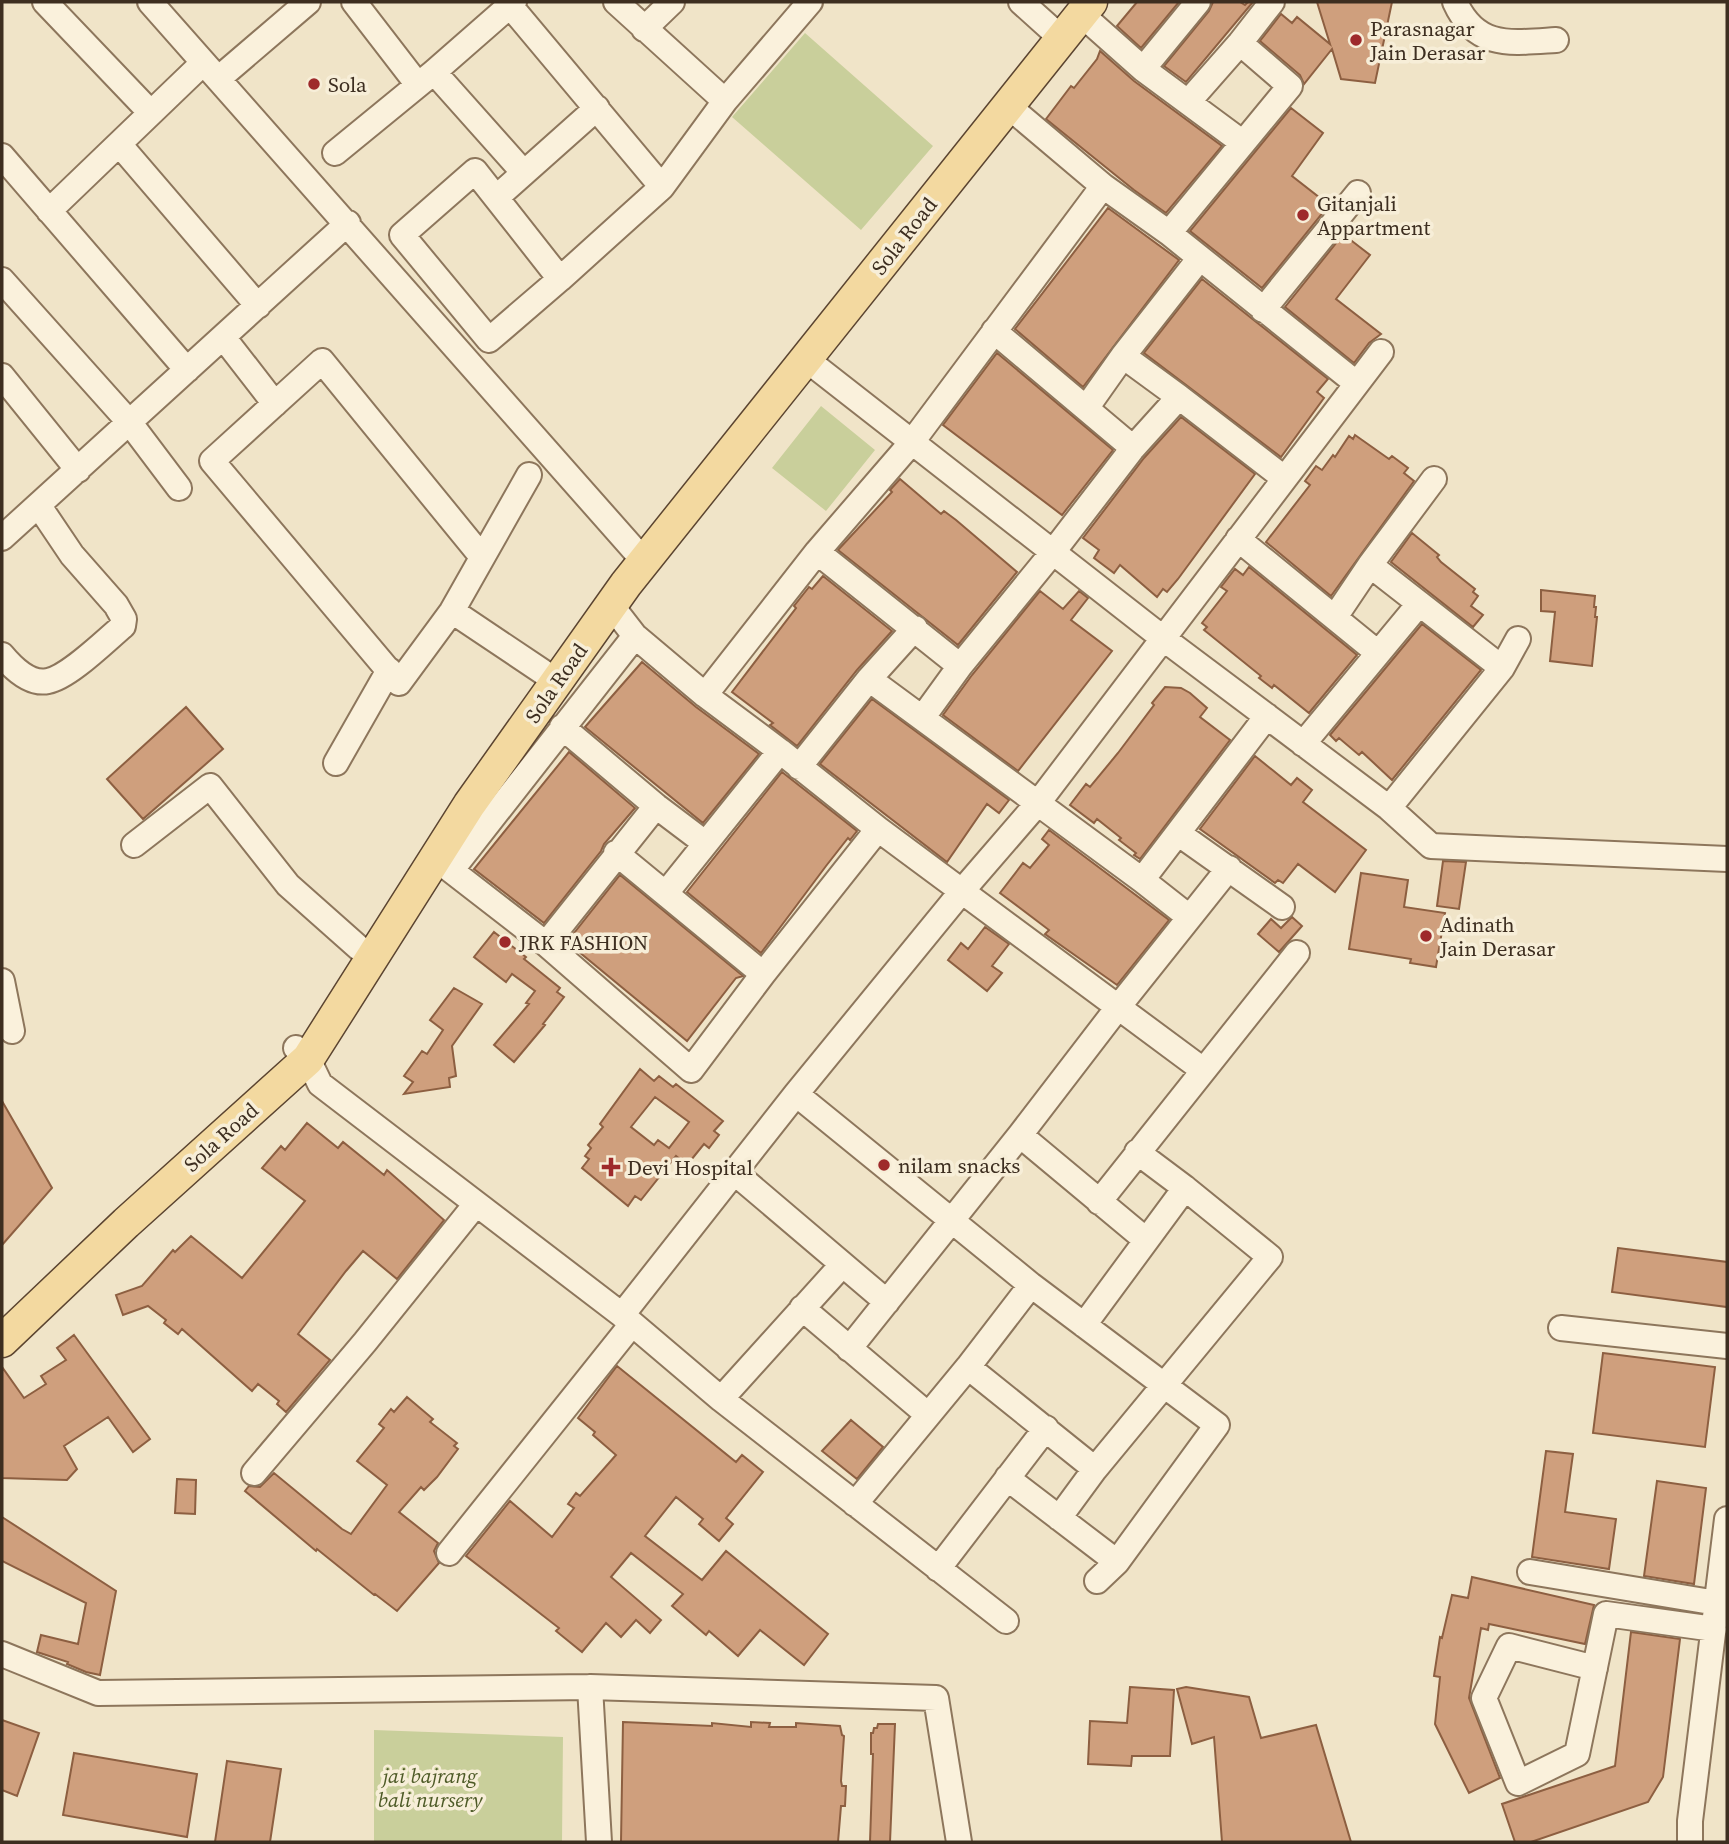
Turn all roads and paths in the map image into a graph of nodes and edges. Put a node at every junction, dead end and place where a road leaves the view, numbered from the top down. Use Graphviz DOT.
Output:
graph roads {
  1 [pos="45,2"];
  2 [pos="150,2"];
  3 [pos="309,2"];
  4 [pos="354,2"];
  5 [pos="616,2"];
  6 [pos="672,2"];
  7 [pos="810,2"];
  8 [pos="1021,2"];
  9 [pos="1198,2"];
  10 [pos="1272,2"];
  11 [pos="1455,2"];
  12 [pos="511,3"];
  13 [pos="1080,6"];
  14 [pos="644,29"];
  15 [pos="1054,33"];
  16 [pos="1556,40"];
  17 [pos="1240,43"];
  18 [pos="1143,69"];
  19 [pos="210,71"];
  20 [pos="426,79"];
  21 [pos="725,101"];
  22 [pos="1189,102"];
  23 [pos="1007,106"];
  24 [pos="597,108"];
  25 [pos="151,113"];
  26 [pos="1243,143"];
  27 [pos="119,144"];
  28 [pos="502,149"];
  29 [pos="335,153"];
  30 [pos="2,156"];
  31 [pos="475,171"];
  32 [pos="524,173"];
  33 [pos="1103,186"];
  34 [pos="662,187"];
  35 [pos="1358,193"];
  36 [pos="497,197"];
  37 [pos="49,211"];
  38 [pos="348,223"];
  39 [pos="1169,233"];
  40 [pos="402,235"];
  41 [pos="378,259"];
  42 [pos="1199,259"];
  43 [pos="2,279"];
  44 [pos="560,279"];
  45 [pos="258,306"];
  46 [pos="1263,310"];
  47 [pos="994,331"];
  48 [pos="223,337"];
  49 [pos="1381,352"];
  50 [pos="1123,356"];
  51 [pos="807,360"];
  52 [pos="187,370"];
  53 [pos="2,376"];
  54 [pos="1356,383"];
  55 [pos="1180,397"];
  56 [pos="275,404"];
  57 [pos="1087,407"];
  58 [pos="130,423"];
  59 [pos="912,442"];
  60 [pos="1133,448"];
  61 [pos="78,470"];
  62 [pos="529,475"];
  63 [pos="1284,478"];
  64 [pos="1434,479"];
  65 [pos="180,488"];
  66 [pos="39,506"];
  67 [pos="2,538"];
  68 [pos="1238,539"];
  69 [pos="817,552"];
  70 [pos="1053,552"];
  71 [pos="638,555"];
  72 [pos="482,557"];
  73 [pos="1370,565"];
  74 [pos="1419,604"];
  75 [pos="611,605"];
  76 [pos="452,611"];
  77 [pos="1335,617"];
  78 [pos="915,628"];
  79 [pos="635,636"];
  80 [pos="1164,639"];
  81 [pos="1518,639"];
  82 [pos="1378,653"];
  83 [pos="2,655"];
  84 [pos="960,666"];
  85 [pos="1502,668"];
  86 [pos="389,670"];
  87 [pos="542,671"];
  88 [pos="869,679"];
  89 [pos="705,695"];
  90 [pos="1267,716"];
  91 [pos="923,717"];
  92 [pos="562,727"];
  93 [pos="1303,744"];
  94 [pos="780,751"];
  95 [pos="336,763"];
  96 [pos="799,767"];
  97 [pos="1038,803"];
  98 [pos="656,806"];
  99 [pos="1389,808"];
  100 [pos="878,829"];
  101 [pos="1179,834"];
  102 [pos="705,843"];
  103 [pos="134,845"];
  104 [pos="617,853"];
  105 [pos="1727,859"];
  106 [pos="446,860"];
  107 [pos="1229,868"];
  108 [pos="1142,880"];
  109 [pos="962,891"];
  110 [pos="666,893"];
  111 [pos="1282,907"];
  112 [pos="1189,917"];
  113 [pos="546,944"];
  114 [pos="359,948"];
  115 [pos="1297,953"];
  116 [pos="763,974"];
  117 [pos="2,981"];
  118 [pos="1119,1006"];
  119 [pos="12,1031"];
  120 [pos="302,1053"];
  121 [pos="1203,1070"];
  122 [pos="796,1094"];
  123 [pos="1020,1136"];
  124 [pos="1137,1152"];
  125 [pos="734,1172"];
  126 [pos="1185,1188"];
  127 [pos="1100,1202"];
  128 [pos="476,1203"];
  129 [pos="952,1219"];
  130 [pos="1146,1240"];
  131 [pos="842,1265"];
  132 [pos="1031,1285"];
  133 [pos="887,1302"];
  134 [pos="802,1308"];
  135 [pos="2,1318"];
  136 [pos="627,1319"];
  137 [pos="1084,1325"];
  138 [pos="1561,1328"];
  139 [pos="2,1341"];
  140 [pos="1727,1346"];
  141 [pos="849,1349"];
  142 [pos="968,1367"];
  143 [pos="1164,1386"];
  144 [pos="722,1399"];
  145 [pos="928,1414"];
  146 [pos="1046,1428"];
  147 [pos="1095,1469"];
  148 [pos="254,1474"];
  149 [pos="1007,1478"];
  150 [pos="855,1504"];
  151 [pos="1059,1518"];
  152 [pos="1727,1519"];
  153 [pos="449,1553"];
  154 [pos="1117,1562"];
  155 [pos="938,1569"];
  156 [pos="1530,1573"];
  157 [pos="1097,1581"];
  158 [pos="1717,1603"];
  159 [pos="1006,1621"];
  160 [pos="1714,1629"];
  161 [pos="2,1654"];
  162 [pos="1595,1668"];
  163 [pos="590,1687"];
  164 [pos="598,1842"];
  165 [pos="959,1842"];
  166 [pos="1690,1842"];
  1 -- 25 [label="street"];
  2 -- 19 [label="street"];
  3 -- 19 [label="street"];
  4 -- 20 [label="street"];
  5 -- 14 [label="street"];
  6 -- 14 [label="street"];
  7 -- 21 [label="street"];
  8 -- 15 [label="street"];
  9 -- 18 [label="street"];
  10 -- 17 [label="street"];
  11 -- 16 [label="street"];
  12 -- 20 [label="street"];
  12 -- 24 [label="street"];
  13 -- 15 [label="main road, Sola Road"];
  13 -- 18 [label="street"];
  14 -- 21 [label="street"];
  15 -- 23 [label="main road, Sola Road"];
  15 -- 71 [label="main road, Sola Road"];
  17 -- 22 [label="street"];
  17 -- 26 [label="street"];
  18 -- 22 [label="street"];
  19 -- 25 [label="street"];
  19 -- 38 [label="street"];
  20 -- 28 [label="street"];
  20 -- 29 [label="street"];
  21 -- 34 [label="street"];
  22 -- 26 [label="street"];
  23 -- 33 [label="street"];
  23 -- 51 [label="main road, Sola Road"];
  24 -- 32 [label="street"];
  24 -- 34 [label="street"];
  25 -- 27 [label="street"];
  26 -- 39 [label="street"];
  27 -- 37 [label="street"];
  27 -- 45 [label="street"];
  28 -- 31 [label="street"];
  28 -- 32 [label="street"];
  30 -- 37 [label="street"];
  31 -- 36 [label="street"];
  31 -- 40 [label="street"];
  32 -- 36 [label="street"];
  33 -- 39 [label="street"];
  33 -- 47 [label="street"];
  34 -- 44 [label="street"];
  35 -- 46 [label="street"];
  36 -- 44 [label="street"];
  37 -- 52 [label="street"];
  38 -- 41 [label="street"];
  38 -- 45 [label="street"];
  39 -- 42 [label="street"];
  40 -- 41 [label="street"];
  40 -- 44 [label="street"];
  41 -- 71 [label="street"];
  42 -- 46 [label="street"];
  42 -- 50 [label="street"];
  43 -- 58 [label="street"];
  45 -- 48 [label="street"];
  46 -- 54 [label="street"];
  47 -- 57 [label="street"];
  47 -- 59 [label="street"];
  48 -- 52 [label="street"];
  48 -- 56 [label="street"];
  49 -- 54 [label="street"];
  50 -- 55 [label="street"];
  50 -- 57 [label="street"];
  51 -- 59 [label="street"];
  51 -- 71 [label="main road, Sola Road"];
  52 -- 58 [label="street"];
  53 -- 61 [label="street"];
  54 -- 63 [label="street"];
  55 -- 60 [label="street"];
  55 -- 63 [label="street"];
  56 -- 72 [label="street"];
  56 -- 86 [label="street"];
  57 -- 60 [label="street"];
  58 -- 61 [label="street"];
  58 -- 65 [label="street"];
  59 -- 69 [label="street"];
  59 -- 70 [label="street"];
  60 -- 70 [label="street"];
  61 -- 66 [label="street"];
  62 -- 72 [label="street"];
  63 -- 68 [label="street"];
  64 -- 73 [label="street"];
  66 -- 67 [label="street"];
  66 -- 83 [label="street"];
  68 -- 77 [label="street"];
  68 -- 80 [label="street"];
  69 -- 78 [label="street"];
  69 -- 89 [label="street"];
  70 -- 80 [label="street"];
  70 -- 84 [label="street"];
  71 -- 75 [label="main road, Sola Road"];
  71 -- 87 [label="main road, Sola Road"];
  72 -- 76 [label="street"];
  73 -- 74 [label="street"];
  73 -- 77 [label="street"];
  74 -- 82 [label="street"];
  74 -- 85 [label="street"];
  75 -- 79 [label="street"];
  75 -- 106 [label="main road, Sola Road"];
  76 -- 86 [label="street"];
  76 -- 87 [label="street"];
  77 -- 82 [label="street"];
  78 -- 84 [label="street"];
  78 -- 88 [label="street"];
  79 -- 89 [label="street"];
  79 -- 92 [label="street"];
  80 -- 90 [label="street"];
  80 -- 97 [label="street"];
  81 -- 85 [label="street"];
  82 -- 93 [label="street"];
  84 -- 91 [label="street"];
  85 -- 99 [label="street"];
  86 -- 95 [label="street"];
  87 -- 114 [label="main road, Sola Road"];
  88 -- 91 [label="street"];
  88 -- 96 [label="street"];
  89 -- 94 [label="street"];
  90 -- 93 [label="street"];
  90 -- 101 [label="street"];
  91 -- 97 [label="street"];
  92 -- 98 [label="street"];
  92 -- 106 [label="street"];
  93 -- 99 [label="street"];
  94 -- 96 [label="street"];
  94 -- 102 [label="street"];
  96 -- 100 [label="street"];
  97 -- 108 [label="street"];
  97 -- 109 [label="street"];
  98 -- 102 [label="street"];
  98 -- 104 [label="street"];
  99 -- 105 [label="street"];
  100 -- 109 [label="street"];
  100 -- 116 [label="street"];
  101 -- 107 [label="street"];
  101 -- 108 [label="street"];
  102 -- 110 [label="street"];
  103 -- 114 [label="street"];
  104 -- 110 [label="street"];
  104 -- 113 [label="street"];
  106 -- 113 [label="street"];
  106 -- 120 [label="main road, Sola Road"];
  107 -- 111 [label="street"];
  107 -- 112 [label="street"];
  108 -- 112 [label="street"];
  109 -- 118 [label="street"];
  109 -- 122 [label="street"];
  110 -- 116 [label="street"];
  112 -- 118 [label="street"];
  113 -- 116 [label="street"];
  114 -- 120 [label="main road, Sola Road"];
  115 -- 121 [label="street"];
  117 -- 119 [label="street"];
  118 -- 121 [label="street"];
  118 -- 123 [label="street"];
  120 -- 128 [label="street"];
  120 -- 135 [label="main road, Sola Road"];
  120 -- 139 [label="main road, Sola Road"];
  121 -- 124 [label="street"];
  122 -- 125 [label="street"];
  122 -- 129 [label="street"];
  123 -- 127 [label="street"];
  123 -- 129 [label="street"];
  124 -- 126 [label="street"];
  124 -- 127 [label="street"];
  125 -- 131 [label="street"];
  125 -- 136 [label="street"];
  126 -- 130 [label="street"];
  126 -- 143 [label="street"];
  127 -- 130 [label="street"];
  128 -- 136 [label="street"];
  128 -- 148 [label="street"];
  129 -- 132 [label="street"];
  129 -- 133 [label="street"];
  130 -- 137 [label="street"];
  131 -- 133 [label="street"];
  131 -- 134 [label="street"];
  132 -- 137 [label="street"];
  132 -- 142 [label="street"];
  133 -- 141 [label="street"];
  134 -- 141 [label="street"];
  134 -- 144 [label="street"];
  136 -- 144 [label="street"];
  136 -- 153 [label="street"];
  137 -- 143 [label="street"];
  138 -- 140 [label="street"];
  141 -- 145 [label="street"];
  142 -- 145 [label="street"];
  142 -- 146 [label="street"];
  143 -- 147 [label="street"];
  143 -- 154 [label="street"];
  144 -- 150 [label="street"];
  145 -- 150 [label="street"];
  146 -- 147 [label="street"];
  146 -- 149 [label="street"];
  147 -- 151 [label="street"];
  149 -- 151 [label="street"];
  149 -- 155 [label="street"];
  150 -- 155 [label="street"];
  151 -- 154 [label="street"];
  152 -- 158 [label="street"];
  154 -- 157 [label="street"];
  155 -- 159 [label="street"];
  156 -- 158 [label="street"];
  158 -- 160 [label="street"];
  160 -- 162 [label="street"];
  160 -- 166 [label="street"];
  161 -- 163 [label="street"];
  162 -- 162 [label="street"];
  163 -- 164 [label="street"];
  163 -- 165 [label="street"];
}
